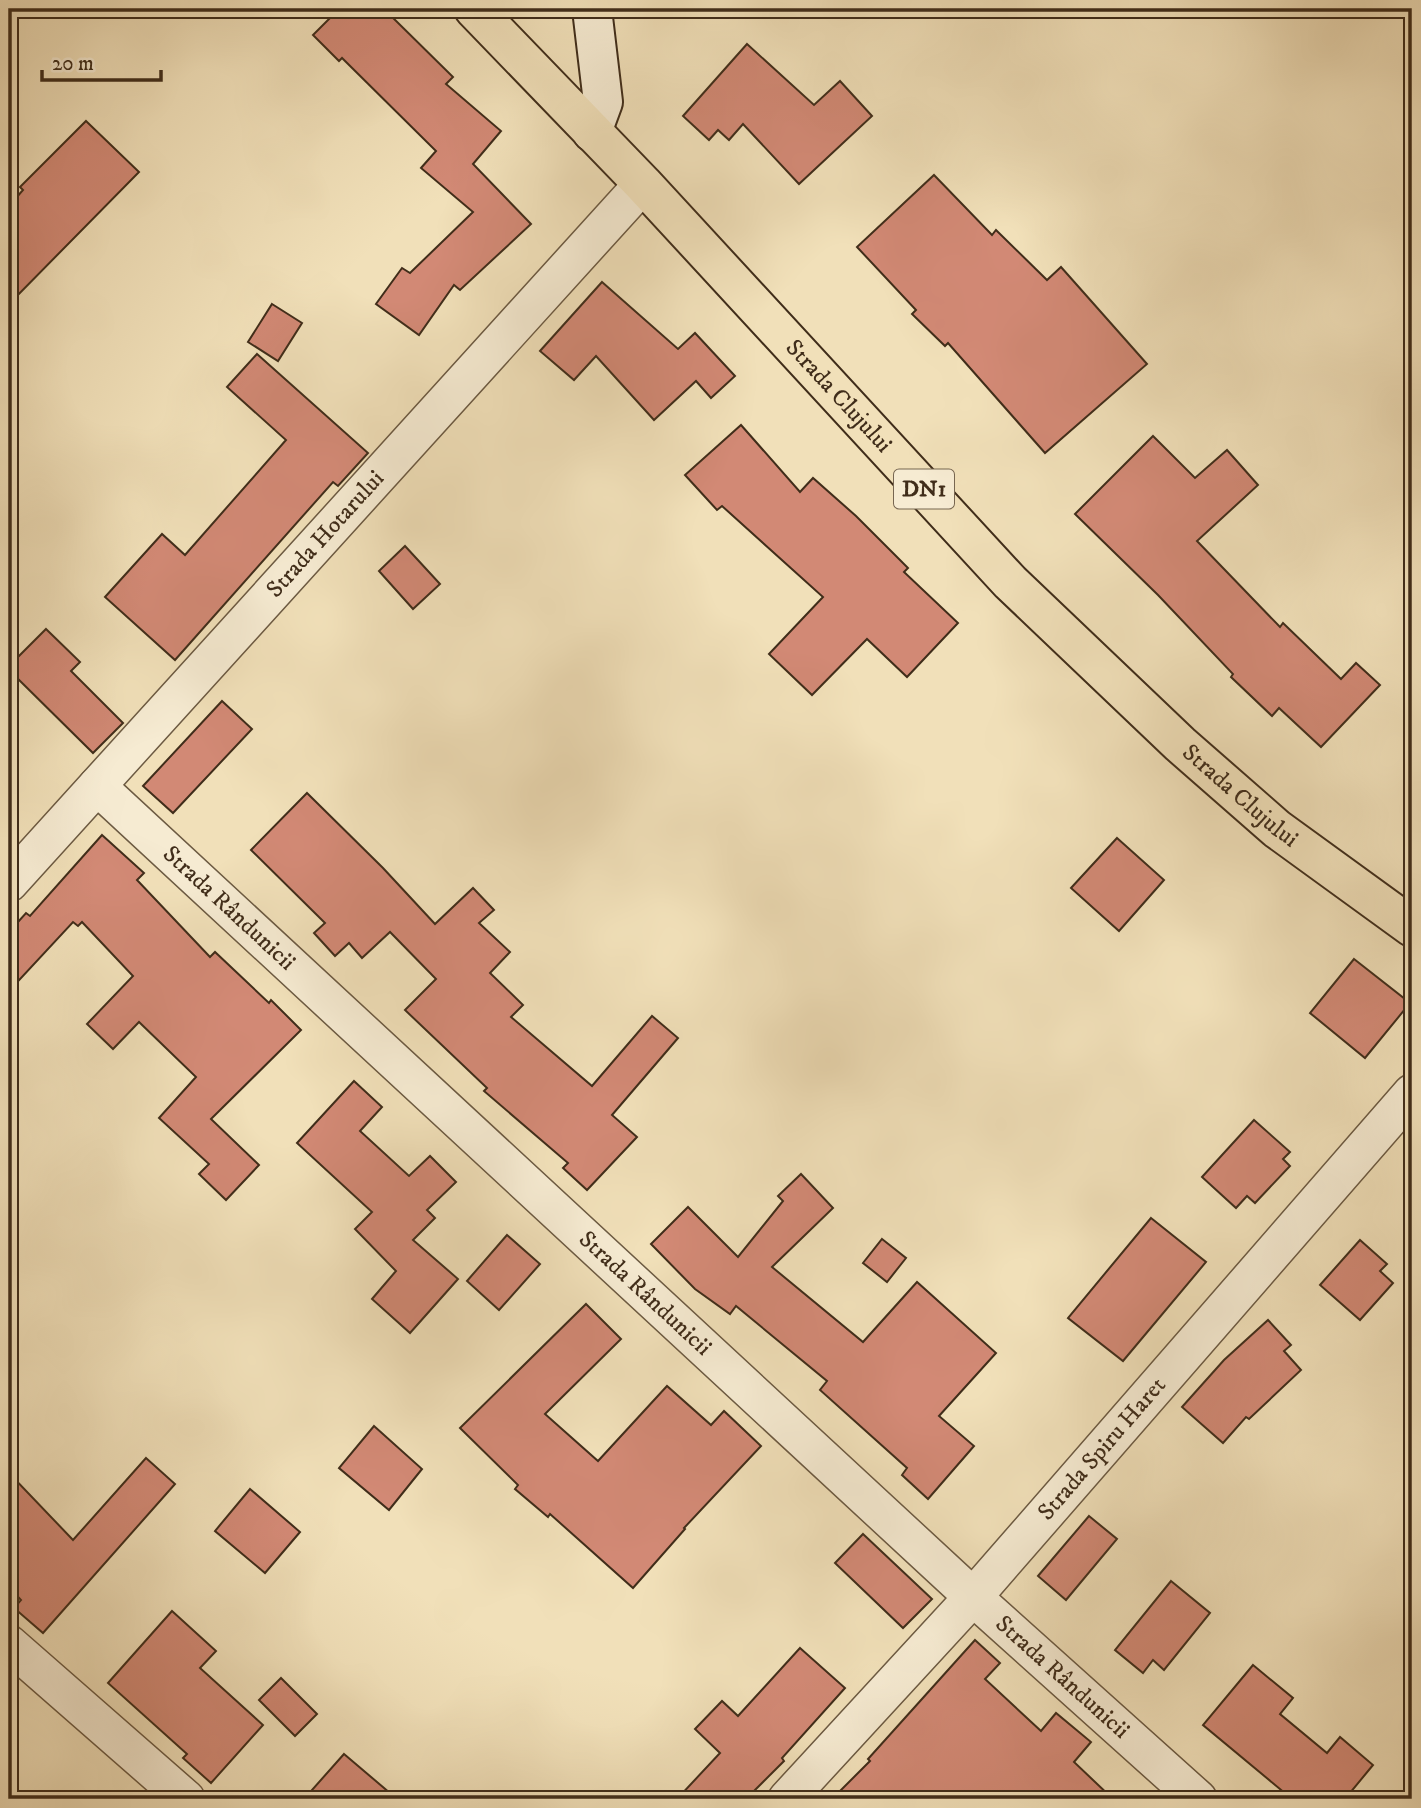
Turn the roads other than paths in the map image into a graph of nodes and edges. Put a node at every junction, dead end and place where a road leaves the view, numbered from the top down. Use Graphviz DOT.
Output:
graph roads {
  1 [pos="474,9"];
  2 [pos="592,9"];
  3 [pos="593,132"];
  4 [pos="643,184"];
  5 [pos="97,786"];
  6 [pos="9,883"];
  7 [pos="1412,927"];
  8 [pos="1412,1093"];
  9 [pos="974,1597"];
  10 [pos="9,1644"];
  11 [pos="186,1799"];
  12 [pos="787,1799"];
  13 [pos="1198,1799"];
  1 -- 3 [label="main road, Strada Clujului / DN1"];
  2 -- 3 [label="street"];
  3 -- 4 [label="main road, Strada Clujului / DN1"];
  4 -- 5 [label="street, Strada Hotarului"];
  4 -- 7 [label="main road, Strada Clujului / DN1"];
  5 -- 6 [label="street, Strada Hotarului"];
  5 -- 9 [label="street, Strada Rândunicii"];
  8 -- 9 [label="street, Strada Spiru Haret"];
  9 -- 12 [label="street, Strada Spiru Haret"];
  9 -- 13 [label="street, Strada Rândunicii"];
  10 -- 11 [label="street"];
}
